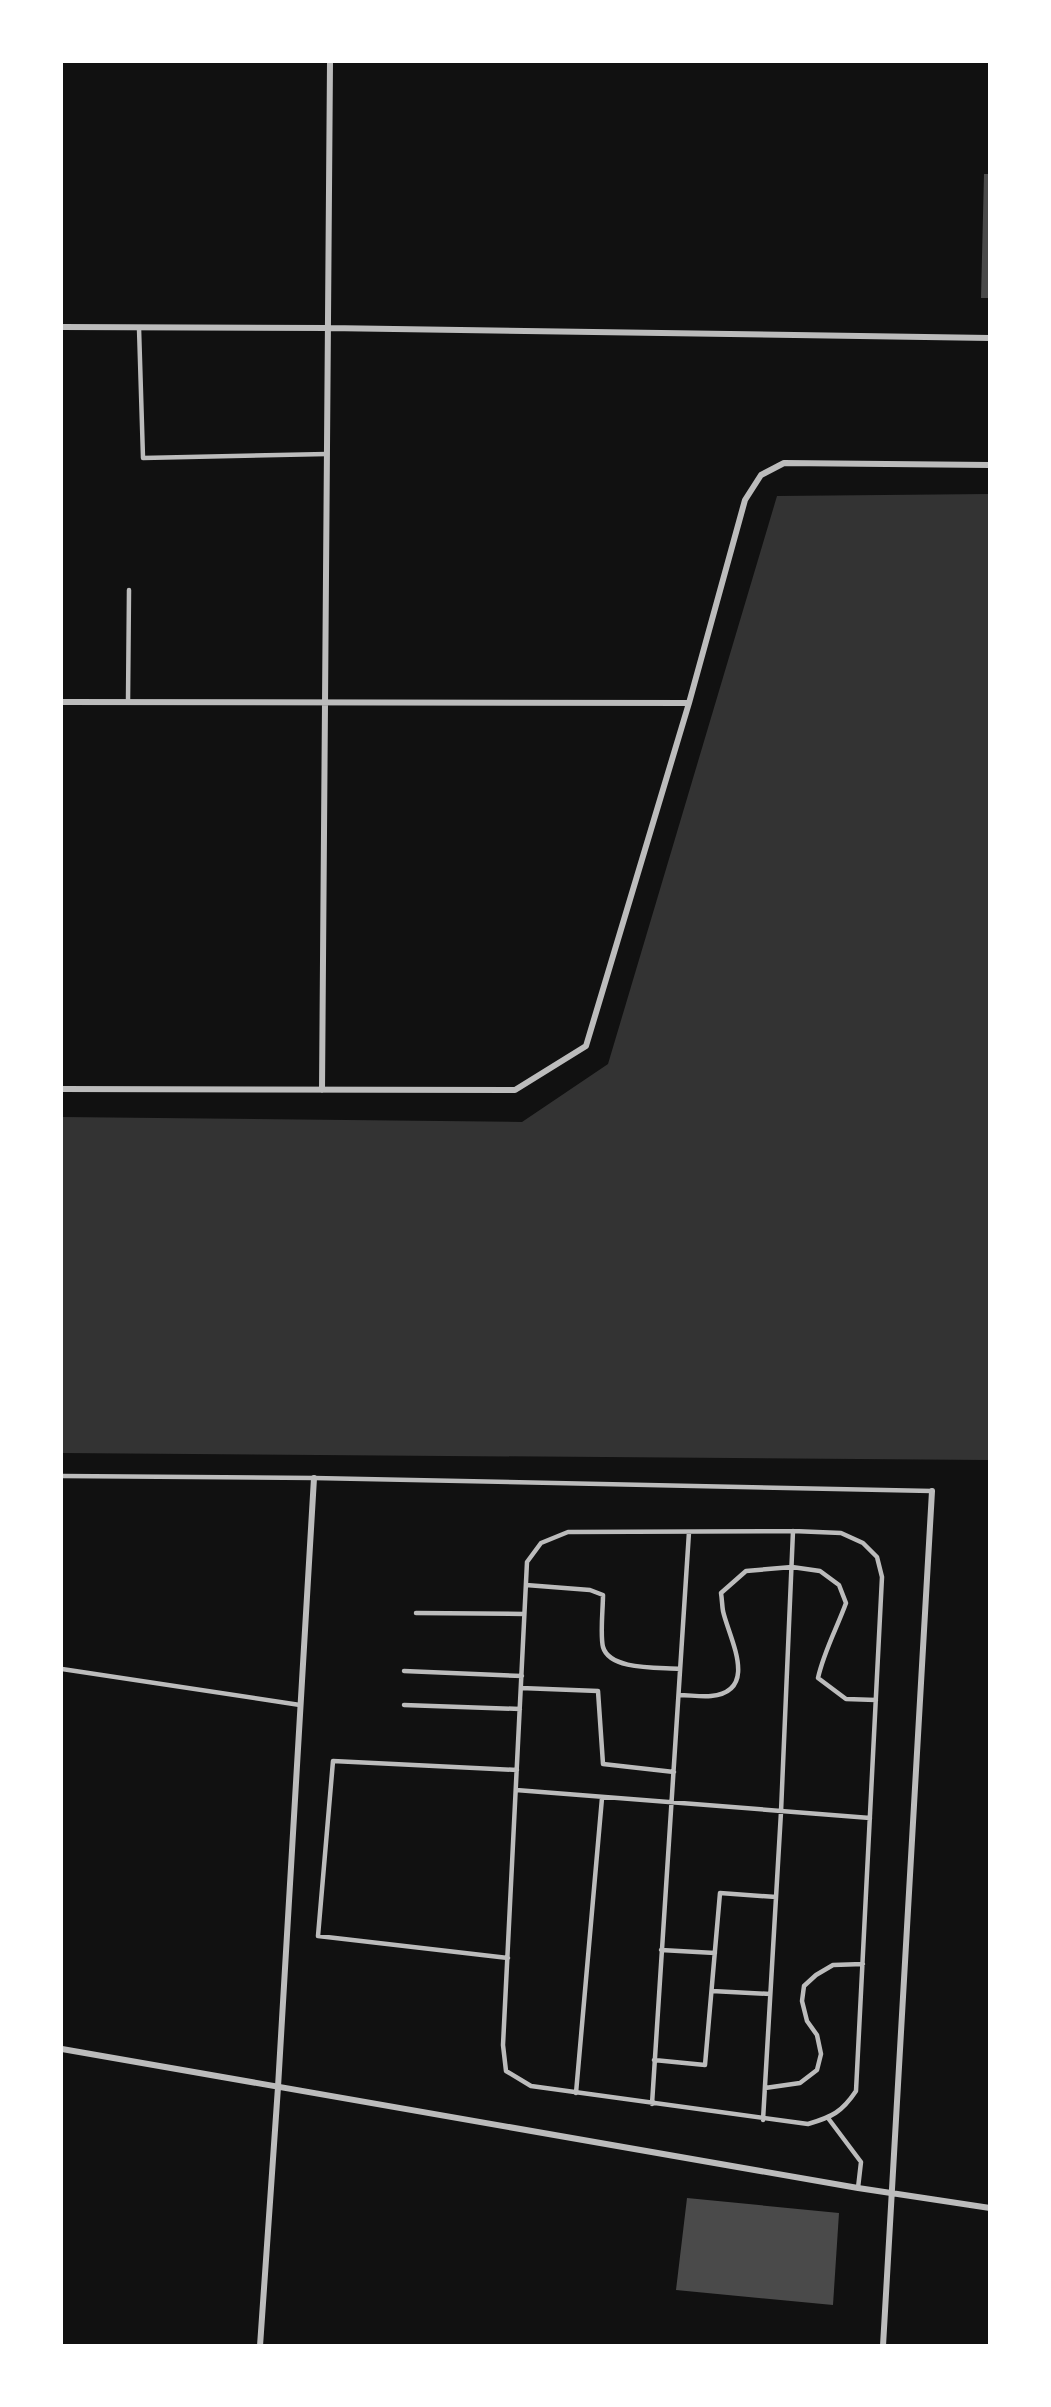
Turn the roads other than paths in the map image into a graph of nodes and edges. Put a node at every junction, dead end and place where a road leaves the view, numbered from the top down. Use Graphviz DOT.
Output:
graph roads {
  1 [pos="330,62"];
  2 [pos="62,327"];
  3 [pos="139,328"];
  4 [pos="328,328"];
  5 [pos="990,338"];
  6 [pos="327,454"];
  7 [pos="990,465"];
  8 [pos="129,590"];
  9 [pos="62,702"];
  10 [pos="128,702"];
  11 [pos="325,702"];
  12 [pos="689,703"];
  13 [pos="62,1089"];
  14 [pos="322,1090"];
  15 [pos="62,1476"];
  16 [pos="314,1478"];
  17 [pos="932,1491"];
  18 [pos="689,1532"];
  19 [pos="793,1532"];
  20 [pos="792,1567"];
  21 [pos="526,1585"];
  22 [pos="416,1613"];
  23 [pos="524,1614"];
  24 [pos="62,1669"];
  25 [pos="680,1669"];
  26 [pos="404,1671"];
  27 [pos="522,1676"];
  28 [pos="521,1688"];
  29 [pos="679,1695"];
  30 [pos="876,1700"];
  31 [pos="300,1705"];
  32 [pos="404,1705"];
  33 [pos="520,1709"];
  34 [pos="517,1770"];
  35 [pos="674,1772"];
  36 [pos="516,1790"];
  37 [pos="602,1798"];
  38 [pos="672,1803"];
  39 [pos="781,1812"];
  40 [pos="870,1818"];
  41 [pos="776,1897"];
  42 [pos="661,1950"];
  43 [pos="716,1953"];
  44 [pos="508,1958"];
  45 [pos="863,1964"];
  46 [pos="712,1991"];
  47 [pos="770,1994"];
  48 [pos="62,2049"];
  49 [pos="654,2060"];
  50 [pos="278,2087"];
  51 [pos="765,2088"];
  52 [pos="576,2093"];
  53 [pos="652,2104"];
  54 [pos="828,2118"];
  55 [pos="763,2120"];
  56 [pos="858,2188"];
  57 [pos="892,2193"];
  58 [pos="990,2208"];
  59 [pos="260,2346"];
  60 [pos="884,2346"];
  1 -- 4 [label="street"];
  2 -- 3 [label="street"];
  3 -- 4 [label="street"];
  3 -- 6 [label="lane"];
  4 -- 5 [label="street"];
  4 -- 6 [label="street"];
  6 -- 11 [label="street"];
  7 -- 12 [label="street"];
  8 -- 10 [label="lane"];
  9 -- 10 [label="street"];
  10 -- 11 [label="street"];
  11 -- 12 [label="street"];
  11 -- 14 [label="street"];
  12 -- 14 [label="street"];
  13 -- 14 [label="street"];
  15 -- 16 [label="lane"];
  16 -- 17 [label="lane"];
  16 -- 31 [label="street"];
  17 -- 57 [label="street"];
  18 -- 19 [label="lane"];
  18 -- 21 [label="lane"];
  18 -- 25 [label="lane"];
  19 -- 20 [label="lane"];
  19 -- 30 [label="lane"];
  20 -- 29 [label="lane"];
  20 -- 30 [label="lane"];
  20 -- 39 [label="lane"];
  21 -- 23 [label="lane"];
  21 -- 25 [label="lane"];
  22 -- 23 [label="lane"];
  23 -- 27 [label="lane"];
  24 -- 31 [label="lane"];
  25 -- 29 [label="lane"];
  26 -- 27 [label="lane"];
  27 -- 28 [label="lane"];
  28 -- 33 [label="lane"];
  28 -- 35 [label="lane"];
  29 -- 35 [label="lane"];
  30 -- 40 [label="lane"];
  31 -- 50 [label="street"];
  32 -- 33 [label="lane"];
  33 -- 34 [label="lane"];
  34 -- 36 [label="lane"];
  34 -- 44 [label="lane"];
  35 -- 38 [label="lane"];
  36 -- 37 [label="lane"];
  36 -- 44 [label="lane"];
  37 -- 38 [label="lane"];
  37 -- 52 [label="lane"];
  38 -- 39 [label="lane"];
  38 -- 42 [label="lane"];
  39 -- 40 [label="lane"];
  39 -- 41 [label="lane"];
  40 -- 45 [label="lane"];
  41 -- 43 [label="lane"];
  41 -- 47 [label="lane"];
  42 -- 43 [label="lane"];
  42 -- 49 [label="lane"];
  43 -- 46 [label="lane"];
  44 -- 52 [label="lane"];
  45 -- 51 [label="lane"];
  45 -- 54 [label="lane"];
  46 -- 47 [label="lane"];
  46 -- 49 [label="lane"];
  47 -- 51 [label="lane"];
  48 -- 50 [label="street"];
  49 -- 53 [label="lane"];
  50 -- 56 [label="street"];
  50 -- 59 [label="street"];
  51 -- 55 [label="lane"];
  52 -- 53 [label="lane"];
  53 -- 55 [label="lane"];
  54 -- 55 [label="lane"];
  54 -- 56 [label="lane"];
  56 -- 57 [label="street"];
  57 -- 58 [label="street"];
  57 -- 60 [label="street"];
}
